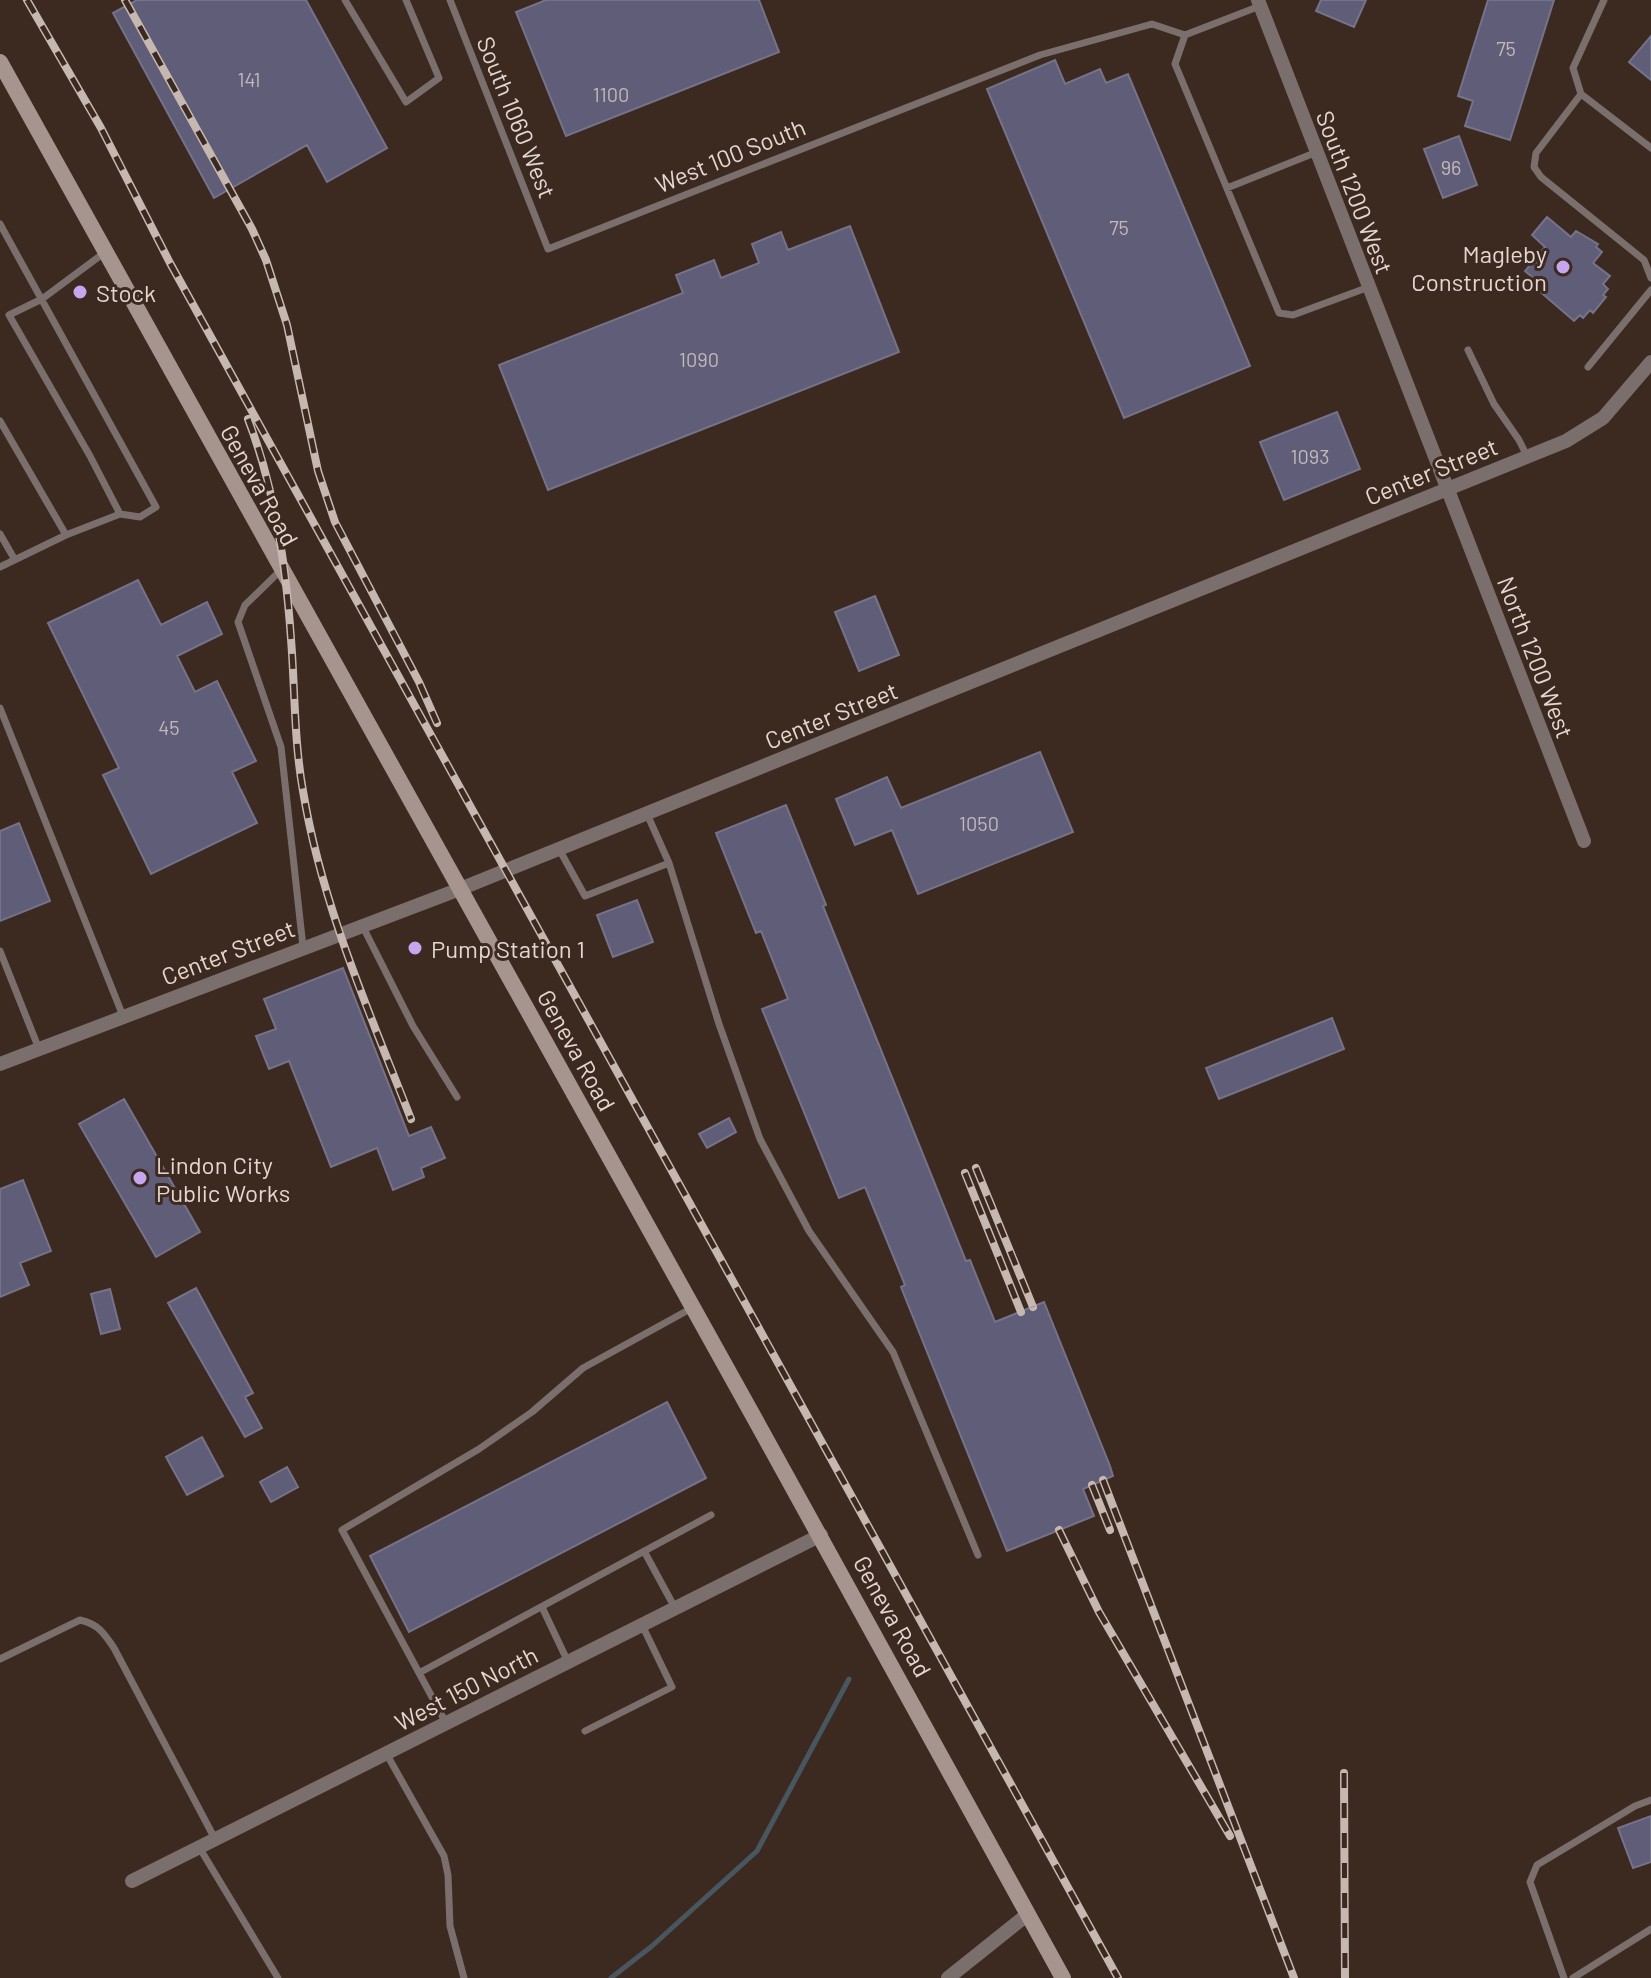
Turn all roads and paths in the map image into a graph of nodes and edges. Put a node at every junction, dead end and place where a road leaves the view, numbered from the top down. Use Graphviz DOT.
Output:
graph roads {
  1 [pos="345,0"];
  2 [pos="406,0"];
  3 [pos="450,0"];
  4 [pos="1604,0"];
  5 [pos="1259,3"];
  6 [pos="1185,35"];
  7 [pos="0,62"];
  8 [pos="1581,94"];
  9 [pos="1651,148"];
  10 [pos="1317,152"];
  11 [pos="1227,188"];
  12 [pos="0,224"];
  13 [pos="548,249"];
  14 [pos="105,252"];
  15 [pos="1651,277"];
  16 [pos="1369,287"];
  17 [pos="1651,290"];
  18 [pos="42,299"];
  19 [pos="4,317"];
  20 [pos="1468,350"];
  21 [pos="1651,362"];
  22 [pos="1588,367"];
  23 [pos="0,421"];
  24 [pos="1527,456"];
  25 [pos="1447,488"];
  26 [pos="120,514"];
  27 [pos="0,534"];
  28 [pos="66,535"];
  29 [pos="15,560"];
  30 [pos="0,567"];
  31 [pos="280,571"];
  32 [pos="0,708"];
  33 [pos="647,814"];
  34 [pos="1584,841"];
  35 [pos="559,849"];
  36 [pos="669,863"];
  37 [pos="460,889"];
  38 [pos="362,925"];
  39 [pos="303,947"];
  40 [pos="0,951"];
  41 [pos="123,1016"];
  42 [pos="39,1049"];
  43 [pos="0,1064"];
  44 [pos="457,1097"];
  45 [pos="694,1307"];
  46 [pos="711,1515"];
  47 [pos="821,1535"];
  48 [pos="644,1551"];
  49 [pos="978,1555"];
  50 [pos="542,1607"];
  51 [pos="675,1608"];
  52 [pos="642,1625"];
  53 [pos="0,1659"];
  54 [pos="568,1662"];
  55 [pos="419,1673"];
  56 [pos="446,1723"];
  57 [pos="585,1731"];
  58 [pos="386,1753"];
  59 [pos="1651,1800"];
  60 [pos="215,1839"];
  61 [pos="199,1847"];
  62 [pos="132,1881"];
  63 [pos="1028,1914"];
  64 [pos="1651,1929"];
  65 [pos="278,1978"];
  66 [pos="464,1978"];
  67 [pos="948,1978"];
  68 [pos="1063,1978"];
  69 [pos="1564,1978"];
  70 [pos="1573,1978"];
  1 -- 2 [label="lane"];
  3 -- 13 [label="lane, South 1060 West"];
  4 -- 8 [label="lane"];
  5 -- 6 [label="lane"];
  5 -- 10 [label="street, South 1200 West"];
  6 -- 11 [label="lane"];
  6 -- 13 [label="lane, West 100 South"];
  7 -- 14 [label="main road, Geneva Road"];
  8 -- 9 [label="lane"];
  8 -- 15 [label="lane"];
  10 -- 11 [label="lane"];
  10 -- 16 [label="street, South 1200 West"];
  11 -- 16 [label="lane"];
  12 -- 18 [label="lane"];
  14 -- 18 [label="lane"];
  14 -- 31 [label="main road, Geneva Road"];
  16 -- 25 [label="street, South 1200 West"];
  17 -- 22 [label="lane"];
  18 -- 19 [label="lane"];
  18 -- 26 [label="lane"];
  19 -- 26 [label="lane"];
  20 -- 24 [label="lane"];
  21 -- 24 [label="street, Center Street"];
  23 -- 28 [label="lane"];
  24 -- 25 [label="street, Center Street"];
  25 -- 33 [label="street, Center Street"];
  25 -- 34 [label="street, North 1200 West"];
  26 -- 28 [label="lane"];
  27 -- 29 [label="lane"];
  28 -- 29 [label="lane"];
  29 -- 30 [label="lane"];
  31 -- 37 [label="main road, Geneva Road"];
  31 -- 39 [label="lane"];
  32 -- 41 [label="lane"];
  33 -- 35 [label="street, Center Street"];
  33 -- 36 [label="lane"];
  35 -- 36 [label="lane"];
  35 -- 37 [label="street, Center Street"];
  36 -- 49 [label="lane"];
  37 -- 38 [label="street, Center Street"];
  37 -- 45 [label="main road, Geneva Road"];
  38 -- 39 [label="street, Center Street"];
  38 -- 44 [label="lane"];
  39 -- 41 [label="street, Center Street"];
  40 -- 42 [label="lane"];
  41 -- 42 [label="street, Center Street"];
  42 -- 43 [label="street, Center Street"];
  45 -- 47 [label="main road, Geneva Road"];
  45 -- 55 [label="lane"];
  46 -- 48 [label="lane"];
  47 -- 51 [label="street, West 150 North"];
  47 -- 63 [label="main road, Geneva Road"];
  48 -- 50 [label="lane"];
  48 -- 51 [label="lane"];
  50 -- 54 [label="lane"];
  50 -- 55 [label="lane"];
  51 -- 52 [label="street, West 150 North"];
  52 -- 54 [label="street, West 150 North"];
  52 -- 57 [label="lane"];
  53 -- 60 [label="lane"];
  54 -- 56 [label="street, West 150 North"];
  55 -- 56 [label="lane"];
  56 -- 58 [label="street, West 150 North"];
  58 -- 60 [label="street, West 150 North"];
  58 -- 66 [label="lane"];
  59 -- 69 [label="lane"];
  60 -- 61 [label="street, West 150 North"];
  61 -- 62 [label="street, West 150 North"];
  61 -- 65 [label="lane"];
  63 -- 67 [label="street"];
  63 -- 68 [label="main road, Geneva Road"];
  64 -- 70 [label="lane"];
}
